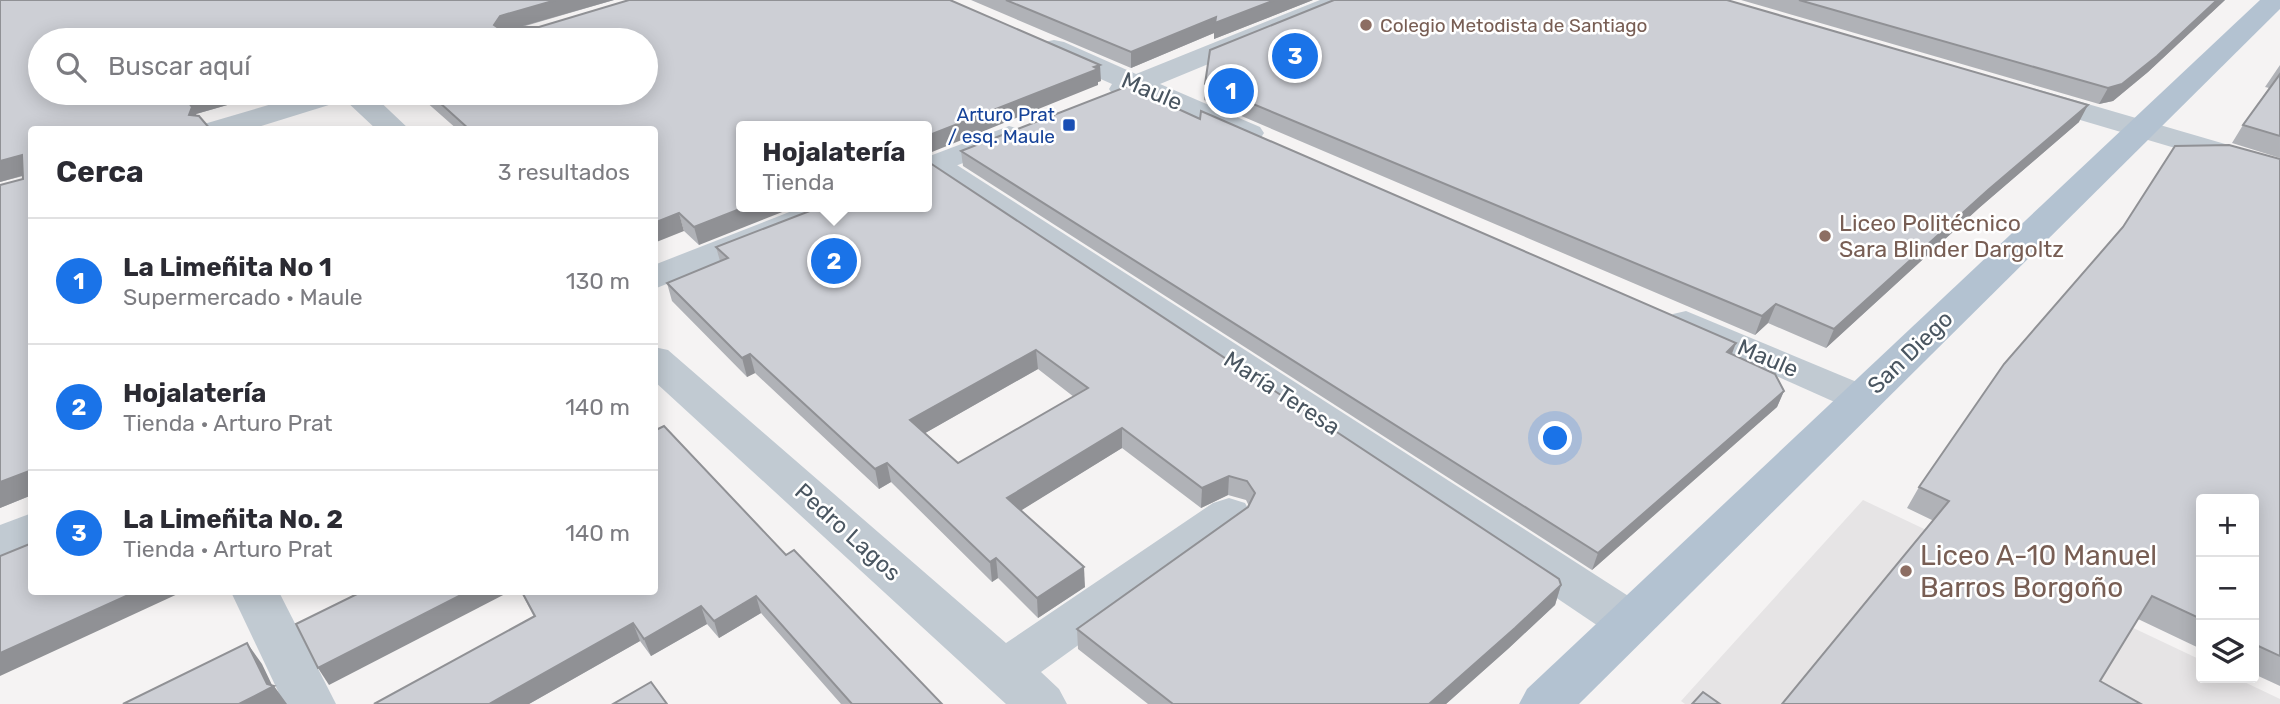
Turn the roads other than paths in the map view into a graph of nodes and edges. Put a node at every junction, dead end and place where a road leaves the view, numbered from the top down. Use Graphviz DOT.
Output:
graph roads {
  1 [pos="1342,0"];
  2 [pos="2275,0"];
  3 [pos="1030,38"];
  4 [pos="1136,84"];
  5 [pos="2007,89"];
  6 [pos="1103,97"];
  7 [pos="298,105"];
  8 [pos="368,105"];
  9 [pos="1038,123"];
  10 [pos="228,126"];
  11 [pos="391,126"];
  12 [pos="2141,129"];
  13 [pos="1281,147"];
  14 [pos="932,167"];
  15 [pos="932,168"];
  16 [pos="2280,170"];
  17 [pos="819,212"];
  18 [pos="658,276"];
  19 [pos="1660,311"];
  20 [pos="658,363"];
  21 [pos="1862,398"];
  22 [pos="1229,514"];
  23 [pos="28,532"];
  24 [pos="0,543"];
  25 [pos="256,595"];
  26 [pos="1630,622"];
  27 [pos="1004,671"];
  28 [pos="310,704"];
  29 [pos="1041,704"];
  30 [pos="1545,704"];
  1 -- 4 [label="street"];
  2 -- 12 [label="main road, San Diego"];
  3 -- 4 [label="street, Maule"];
  4 -- 6 [label="street"];
  4 -- 13 [label="street, Maule"];
  5 -- 12 [label="street"];
  7 -- 10 [label="street"];
  8 -- 11 [label="street"];
  9 -- 14 [label="street"];
  12 -- 16 [label="street"];
  12 -- 21 [label="main road, San Diego"];
  15 -- 26 [label="street, María Teresa"];
  17 -- 18 [label="street"];
  19 -- 21 [label="street, Maule"];
  20 -- 27 [label="street, Pedro Lagos"];
  21 -- 26 [label="main road, San Diego"];
  22 -- 27 [label="street"];
  23 -- 24 [label="street"];
  25 -- 28 [label="street"];
  26 -- 30 [label="main road, San Diego"];
  27 -- 29 [label="street, Pedro Lagos"];
}
